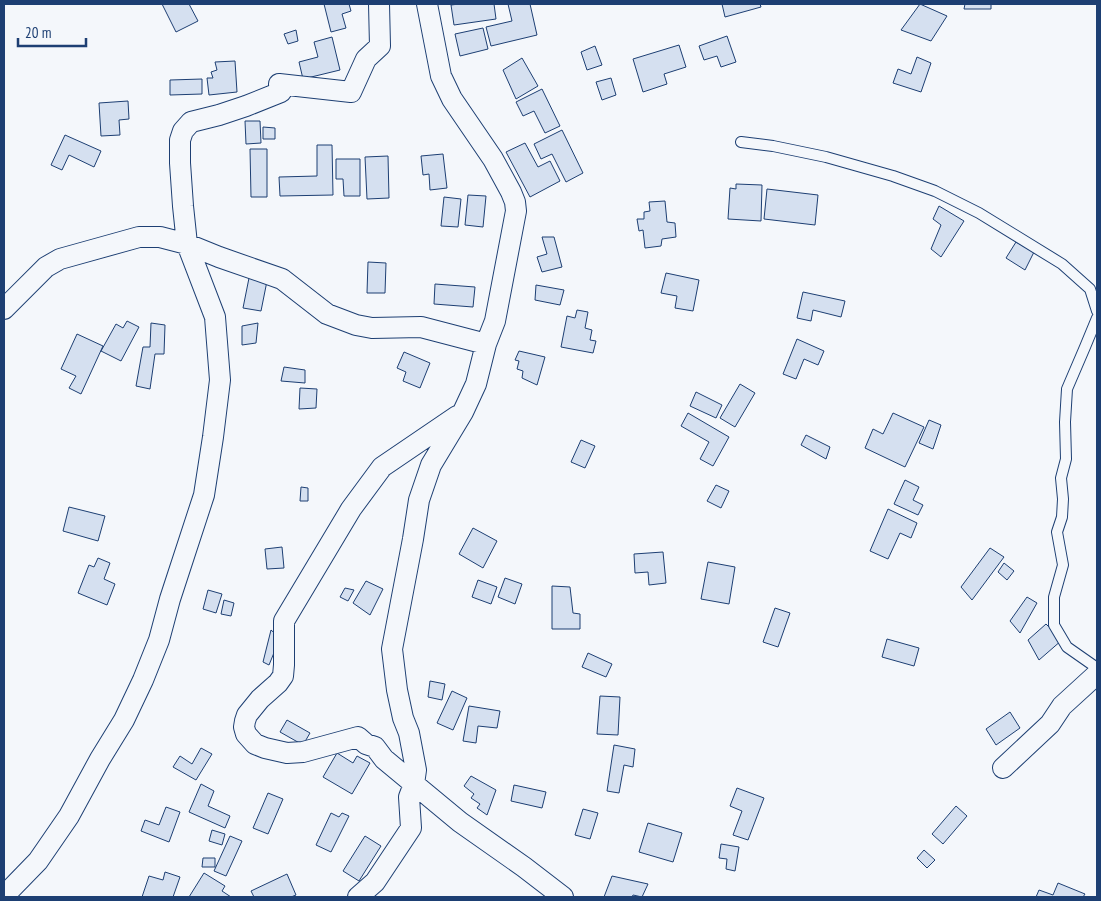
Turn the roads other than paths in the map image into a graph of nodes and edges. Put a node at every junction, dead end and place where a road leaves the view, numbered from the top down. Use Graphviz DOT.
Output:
graph roads {
  1 [pos="379,4"];
  2 [pos="427,4"];
  3 [pos="741,142"];
  4 [pos="187,244"];
  5 [pos="4,309"];
  6 [pos="1097,311"];
  7 [pos="1097,318"];
  8 [pos="486,344"];
  9 [pos="463,412"];
  10 [pos="1097,668"];
  11 [pos="1097,674"];
  12 [pos="1003,768"];
  13 [pos="414,784"];
  14 [pos="4,896"];
  15 [pos="358,897"];
  16 [pos="563,897"];
  1 -- 4 [label="street"];
  2 -- 8 [label="street"];
  3 -- 6 [label="lane"];
  4 -- 5 [label="street"];
  4 -- 8 [label="street"];
  4 -- 14 [label="street"];
  7 -- 10 [label="lane"];
  8 -- 9 [label="street"];
  9 -- 13 [label="street"];
  9 -- 13 [label="street"];
  11 -- 12 [label="street"];
  13 -- 15 [label="street"];
  13 -- 16 [label="street"];
}
